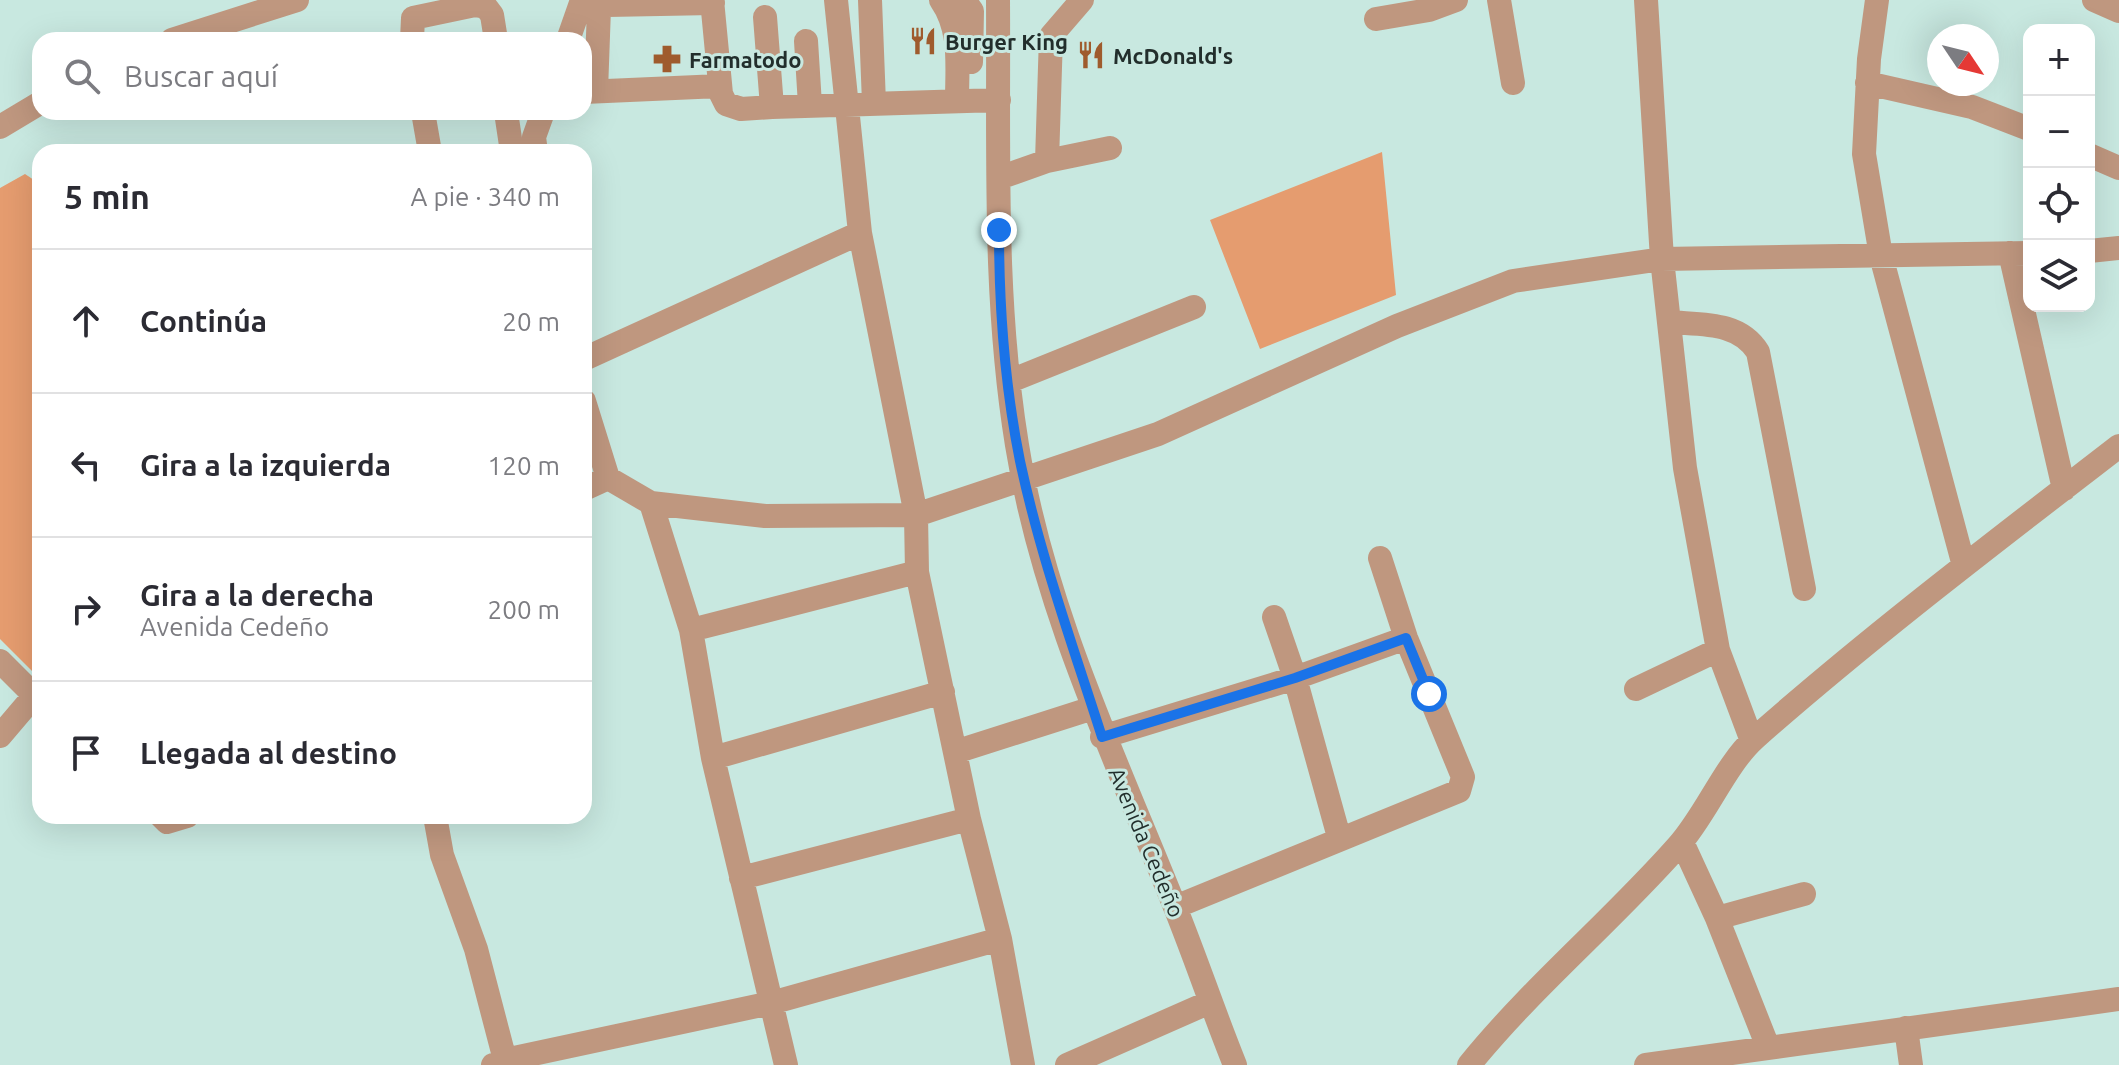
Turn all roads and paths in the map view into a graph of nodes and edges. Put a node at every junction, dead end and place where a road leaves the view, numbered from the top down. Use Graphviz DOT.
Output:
graph roads {
  1 [pos="297,0"];
  2 [pos="582,0"];
  3 [pos="836,0"];
  4 [pos="870,0"];
  5 [pos="941,0"];
  6 [pos="964,0"];
  7 [pos="1082,0"];
  8 [pos="1456,0"];
  9 [pos="1499,0"];
  10 [pos="1646,0"];
  11 [pos="1877,0"];
  12 [pos="2094,0"];
  13 [pos="713,2"];
  14 [pos="998,3"];
  15 [pos="2119,11"];
  16 [pos="765,17"];
  17 [pos="1376,19"];
  18 [pos="197,32"];
  19 [pos="412,32"];
  20 [pos="495,32"];
  21 [pos="571,32"];
  22 [pos="806,41"];
  23 [pos="592,73"];
  24 [pos="1513,83"];
  25 [pos="1867,83"];
  26 [pos="720,86"];
  27 [pos="592,92"];
  28 [pos="999,100"];
  29 [pos="964,101"];
  30 [pos="874,103"];
  31 [pos="844,104"];
  32 [pos="810,105"];
  33 [pos="772,107"];
  34 [pos="32,108"];
  35 [pos="424,120"];
  36 [pos="507,120"];
  37 [pos="540,120"];
  38 [pos="0,127"];
  39 [pos="2023,127"];
  40 [pos="429,144"];
  41 [pos="511,144"];
  42 [pos="535,144"];
  43 [pos="1110,148"];
  44 [pos="2095,158"];
  45 [pos="1047,161"];
  46 [pos="2119,168"];
  47 [pos="999,178"];
  48 [pos="860,233"];
  49 [pos="2119,248"];
  50 [pos="2095,250"];
  51 [pos="2019,253"];
  52 [pos="1881,256"];
  53 [pos="1662,259"];
  54 [pos="1194,307"];
  55 [pos="1669,322"];
  56 [pos="592,355"];
  57 [pos="1010,381"];
  58 [pos="592,427"];
  59 [pos="2119,446"];
  60 [pos="608,478"];
  61 [pos="1024,479"];
  62 [pos="592,485"];
  63 [pos="2064,489"];
  64 [pos="651,503"];
  65 [pos="916,515"];
  66 [pos="1380,558"];
  67 [pos="1964,566"];
  68 [pos="917,572"];
  69 [pos="1804,589"];
  70 [pos="1274,617"];
  71 [pos="691,630"];
  72 [pos="1406,638"];
  73 [pos="1718,650"];
  74 [pos="0,661"];
  75 [pos="1295,678"];
  76 [pos="1636,689"];
  77 [pos="943,692"];
  78 [pos="32,694"];
  79 [pos="32,704"];
  80 [pos="1093,708"];
  81 [pos="0,736"];
  82 [pos="1102,737"];
  83 [pos="1752,741"];
  84 [pos="955,752"];
  85 [pos="713,758"];
  86 [pos="969,819"];
  87 [pos="436,824"];
  88 [pos="1339,837"];
  89 [pos="1682,842"];
  90 [pos="741,878"];
  91 [pos="1804,894"];
  92 [pos="1175,907"];
  93 [pos="1717,918"];
  94 [pos="1000,939"];
  95 [pos="2119,999"];
  96 [pos="1210,1002"];
  97 [pos="771,1003"];
  98 [pos="1906,1028"];
  99 [pos="1768,1047"];
  100 [pos="499,1062"];
  101 [pos="786,1065"];
  102 [pos="1023,1065"];
  103 [pos="1067,1065"];
  104 [pos="1235,1065"];
  105 [pos="1469,1065"];
  106 [pos="1646,1065"];
  107 [pos="1911,1065"];
  1 -- 18 [label="street"];
  2 -- 21 [label="street"];
  3 -- 31 [label="street"];
  4 -- 30 [label="street"];
  5 -- 29 [label="street"];
  6 -- 29 [label="street"];
  7 -- 45 [label="street"];
  8 -- 17 [label="street"];
  9 -- 24 [label="street"];
  10 -- 53 [label="street"];
  11 -- 25 [label="street"];
  12 -- 15 [label="street"];
  13 -- 23 [label="street"];
  13 -- 26 [label="street"];
  14 -- 28 [label="street, Avenida Cedeño"];
  16 -- 33 [label="street"];
  19 -- 20 [label="street"];
  22 -- 32 [label="street"];
  25 -- 39 [label="street"];
  25 -- 52 [label="street"];
  26 -- 27 [label="street"];
  26 -- 33 [label="street"];
  28 -- 29 [label="street"];
  28 -- 47 [label="street, Avenida Cedeño"];
  29 -- 30 [label="street"];
  30 -- 31 [label="street"];
  31 -- 32 [label="street"];
  31 -- 48 [label="street"];
  32 -- 33 [label="street"];
  34 -- 38 [label="street"];
  35 -- 40 [label="street"];
  36 -- 41 [label="street"];
  37 -- 42 [label="street"];
  43 -- 45 [label="street"];
  44 -- 46 [label="street"];
  45 -- 47 [label="street"];
  47 -- 57 [label="street, Avenida Cedeño"];
  48 -- 56 [label="street"];
  48 -- 65 [label="street"];
  49 -- 50 [label="street"];
  51 -- 52 [label="street"];
  51 -- 63 [label="street"];
  52 -- 53 [label="street"];
  52 -- 67 [label="street"];
  53 -- 55 [label="street"];
  53 -- 61 [label="street"];
  54 -- 57 [label="street"];
  55 -- 69 [label="street"];
  55 -- 73 [label="street"];
  57 -- 61 [label="street, Avenida Cedeño"];
  58 -- 60 [label="street"];
  59 -- 63 [label="street"];
  60 -- 62 [label="street"];
  60 -- 64 [label="street"];
  61 -- 65 [label="street"];
  61 -- 80 [label="street, Avenida Cedeño"];
  63 -- 67 [label="street"];
  64 -- 65 [label="street"];
  64 -- 71 [label="street"];
  65 -- 68 [label="street"];
  66 -- 72 [label="street"];
  67 -- 83 [label="street"];
  68 -- 71 [label="street"];
  68 -- 77 [label="street"];
  70 -- 75 [label="street"];
  71 -- 85 [label="street"];
  72 -- 75 [label="street"];
  72 -- 88 [label="street"];
  73 -- 76 [label="street"];
  73 -- 83 [label="street"];
  74 -- 78 [label="street"];
  75 -- 82 [label="street"];
  75 -- 88 [label="street"];
  77 -- 84 [label="street"];
  77 -- 85 [label="street"];
  79 -- 81 [label="street"];
  80 -- 82 [label="street, Avenida Cedeño"];
  80 -- 84 [label="street"];
  82 -- 92 [label="street, Avenida Cedeño"];
  83 -- 89 [label="street"];
  84 -- 86 [label="street"];
  85 -- 90 [label="street"];
  86 -- 90 [label="street"];
  86 -- 94 [label="street"];
  87 -- 100 [label="street"];
  88 -- 92 [label="street"];
  89 -- 93 [label="street"];
  89 -- 105 [label="street"];
  90 -- 97 [label="street"];
  91 -- 93 [label="street"];
  92 -- 96 [label="street, Avenida Cedeño"];
  93 -- 99 [label="street"];
  94 -- 97 [label="street"];
  94 -- 102 [label="street"];
  95 -- 98 [label="street"];
  96 -- 103 [label="street"];
  96 -- 104 [label="street, Avenida Cedeño"];
  97 -- 100 [label="street"];
  97 -- 101 [label="street"];
  98 -- 99 [label="street"];
  98 -- 107 [label="street"];
  99 -- 106 [label="street"];
}
